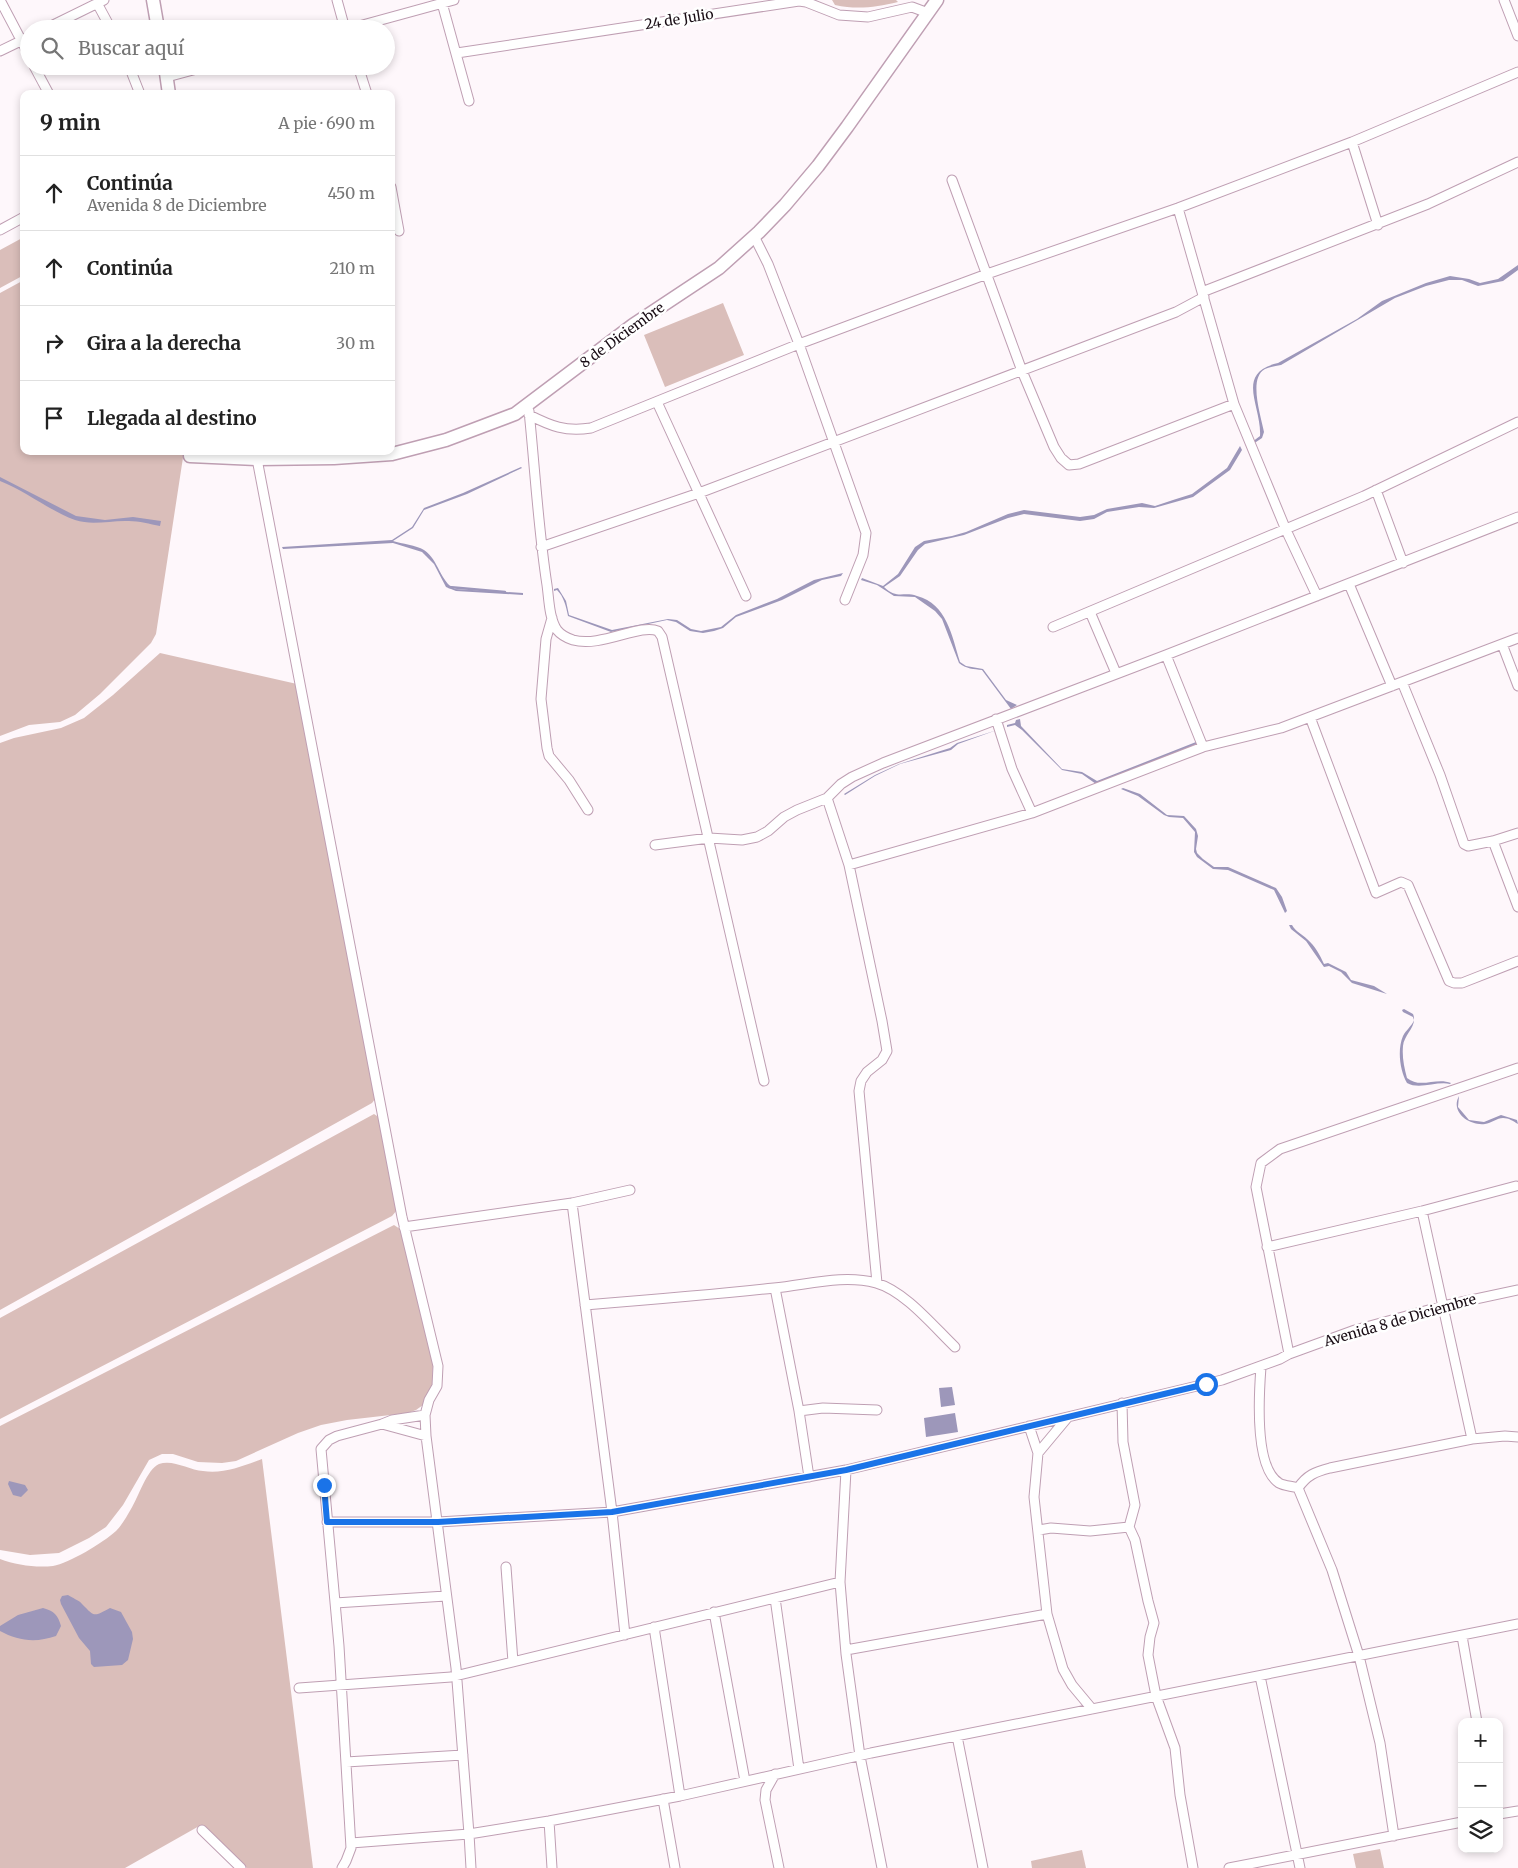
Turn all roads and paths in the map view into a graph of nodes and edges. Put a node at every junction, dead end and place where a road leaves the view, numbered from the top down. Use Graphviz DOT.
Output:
graph roads {
  1 [pos="0,0"];
  2 [pos="153,0"];
  3 [pos="337,0"];
  4 [pos="454,0"];
  5 [pos="823,0"];
  6 [pos="908,0"];
  7 [pos="937,0"];
  8 [pos="1504,0"];
  9 [pos="101,1"];
  10 [pos="442,3"];
  11 [pos="828,10"];
  12 [pos="922,10"];
  13 [pos="63,20"];
  14 [pos="108,20"];
  15 [pos="156,20"];
  16 [pos="343,20"];
  17 [pos="379,20"];
  18 [pos="20,31"];
  19 [pos="1518,36"];
  20 [pos="20,41"];
  21 [pos="0,51"];
  22 [pos="457,53"];
  23 [pos="1518,72"];
  24 [pos="38,75"];
  25 [pos="133,75"];
  26 [pos="167,75"];
  27 [pos="361,75"];
  28 [pos="46,90"];
  29 [pos="139,90"];
  30 [pos="169,90"];
  31 [pos="366,90"];
  32 [pos="470,101"];
  33 [pos="1352,142"];
  34 [pos="1518,162"];
  35 [pos="952,180"];
  36 [pos="1178,208"];
  37 [pos="395,209"];
  38 [pos="20,220"];
  39 [pos="1378,225"];
  40 [pos="0,230"];
  41 [pos="399,231"];
  42 [pos="754,236"];
  43 [pos="988,274"];
  44 [pos="1203,295"];
  45 [pos="799,344"];
  46 [pos="1022,371"];
  47 [pos="657,402"];
  48 [pos="1234,404"];
  49 [pos="529,410"];
  50 [pos="1518,422"];
  51 [pos="834,442"];
  52 [pos="395,453"];
  53 [pos="203,455"];
  54 [pos="378,455"];
  55 [pos="257,459"];
  56 [pos="1376,490"];
  57 [pos="699,493"];
  58 [pos="1518,517"];
  59 [pos="1286,530"];
  60 [pos="541,547"];
  61 [pos="1402,563"];
  62 [pos="1349,584"];
  63 [pos="746,596"];
  64 [pos="1317,596"];
  65 [pos="845,600"];
  66 [pos="1090,612"];
  67 [pos="552,618"];
  68 [pos="1053,628"];
  69 [pos="1518,638"];
  70 [pos="1502,644"];
  71 [pos="1166,655"];
  72 [pos="1116,673"];
  73 [pos="1402,682"];
  74 [pos="1392,686"];
  75 [pos="1518,686"];
  76 [pos="1310,717"];
  77 [pos="996,719"];
  78 [pos="1203,747"];
  79 [pos="827,798"];
  80 [pos="588,810"];
  81 [pos="1032,813"];
  82 [pos="1518,833"];
  83 [pos="709,838"];
  84 [pos="1494,842"];
  85 [pos="655,844"];
  86 [pos="849,866"];
  87 [pos="1518,907"];
  88 [pos="1518,961"];
  89 [pos="1518,1068"];
  90 [pos="764,1081"];
  91 [pos="1516,1186"];
  92 [pos="630,1190"];
  93 [pos="572,1203"];
  94 [pos="1422,1211"];
  95 [pos="404,1227"];
  96 [pos="1267,1247"];
  97 [pos="877,1283"];
  98 [pos="775,1288"];
  99 [pos="1518,1290"];
  100 [pos="585,1305"];
  101 [pos="1443,1306"];
  102 [pos="955,1347"];
  103 [pos="1289,1354"];
  104 [pos="1261,1367"];
  105 [pos="1122,1403"];
  106 [pos="877,1410"];
  107 [pos="799,1411"];
  108 [pos="425,1415"];
  109 [pos="1069,1416"];
  110 [pos="382,1424"];
  111 [pos="1029,1426"];
  112 [pos="426,1436"];
  113 [pos="1518,1437"];
  114 [pos="1472,1439"];
  115 [pos="1038,1453"];
  116 [pos="846,1470"];
  117 [pos="809,1477"];
  118 [pos="1298,1488"];
  119 [pos="612,1512"];
  120 [pos="327,1522"];
  121 [pos="438,1522"];
  122 [pos="1130,1527"];
  123 [pos="1039,1530"];
  124 [pos="506,1567"];
  125 [pos="840,1582"];
  126 [pos="446,1596"];
  127 [pos="775,1598"];
  128 [pos="335,1604"];
  129 [pos="714,1612"];
  130 [pos="1047,1614"];
  131 [pos="1518,1624"];
  132 [pos="654,1627"];
  133 [pos="625,1635"];
  134 [pos="1462,1636"];
  135 [pos="846,1650"];
  136 [pos="1359,1656"];
  137 [pos="513,1662"];
  138 [pos="456,1676"];
  139 [pos="1260,1676"];
  140 [pos="341,1684"];
  141 [pos="299,1688"];
  142 [pos="1156,1696"];
  143 [pos="1092,1709"];
  144 [pos="1476,1718"];
  145 [pos="957,1736"];
  146 [pos="463,1756"];
  147 [pos="860,1756"];
  148 [pos="346,1762"];
  149 [pos="799,1769"];
  150 [pos="775,1774"];
  151 [pos="745,1781"];
  152 [pos="680,1796"];
  153 [pos="663,1799"];
  154 [pos="1518,1811"];
  155 [pos="1503,1813"];
  156 [pos="549,1821"];
  157 [pos="1458,1823"];
  158 [pos="202,1830"];
  159 [pos="470,1834"];
  160 [pos="1394,1836"];
  161 [pos="351,1843"];
  162 [pos="1298,1855"];
  163 [pos="241,1868"];
  164 [pos="342,1868"];
  165 [pos="471,1868"];
  166 [pos="552,1868"];
  167 [pos="675,1868"];
  168 [pos="780,1868"];
  169 [pos="882,1868"];
  170 [pos="983,1868"];
  171 [pos="1193,1868"];
  172 [pos="1229,1868"];
  173 [pos="1300,1868"];
  1 -- 18 [label="street"];
  2 -- 15 [label="street"];
  3 -- 16 [label="street"];
  4 -- 10 [label="street"];
  5 -- 11 [label="street"];
  6 -- 12 [label="street"];
  7 -- 12 [label="street, 8 de Diciembre"];
  8 -- 19 [label="street"];
  9 -- 13 [label="street"];
  9 -- 14 [label="street"];
  10 -- 17 [label="street"];
  10 -- 22 [label="street"];
  11 -- 12 [label="street, 24 de Julio"];
  11 -- 22 [label="street, 24 de Julio"];
  12 -- 42 [label="street, 8 de Diciembre"];
  20 -- 21 [label="street"];
  22 -- 32 [label="street"];
  23 -- 33 [label="street"];
  24 -- 28 [label="street"];
  25 -- 29 [label="street"];
  26 -- 30 [label="street"];
  27 -- 31 [label="street"];
  33 -- 36 [label="street"];
  33 -- 39 [label="street"];
  34 -- 39 [label="street"];
  35 -- 43 [label="street"];
  36 -- 43 [label="street"];
  36 -- 44 [label="street"];
  37 -- 41 [label="street"];
  38 -- 40 [label="street"];
  39 -- 44 [label="street"];
  42 -- 45 [label="street"];
  42 -- 49 [label="street, 8 de Diciembre"];
  43 -- 45 [label="street"];
  43 -- 46 [label="street"];
  44 -- 46 [label="street"];
  44 -- 48 [label="street"];
  45 -- 47 [label="street"];
  45 -- 51 [label="street"];
  46 -- 48 [label="street"];
  46 -- 51 [label="street"];
  47 -- 49 [label="street"];
  47 -- 57 [label="street"];
  48 -- 59 [label="street"];
  49 -- 52 [label="street, 8 de Diciembre"];
  49 -- 60 [label="street"];
  50 -- 56 [label="street"];
  51 -- 57 [label="street"];
  51 -- 65 [label="street"];
  53 -- 55 [label="street, 8 de Diciembre"];
  54 -- 55 [label="street, 8 de Diciembre"];
  55 -- 95 [label="street"];
  56 -- 59 [label="street"];
  56 -- 61 [label="street"];
  57 -- 60 [label="street"];
  57 -- 63 [label="street"];
  58 -- 61 [label="street"];
  59 -- 64 [label="street"];
  59 -- 66 [label="street"];
  60 -- 67 [label="street"];
  61 -- 62 [label="street"];
  62 -- 64 [label="street"];
  62 -- 74 [label="street"];
  64 -- 71 [label="street"];
  66 -- 68 [label="street"];
  66 -- 72 [label="street"];
  67 -- 80 [label="street"];
  67 -- 83 [label="street"];
  69 -- 70 [label="street"];
  70 -- 73 [label="street"];
  70 -- 75 [label="street"];
  71 -- 72 [label="street"];
  71 -- 78 [label="street"];
  72 -- 77 [label="street"];
  73 -- 74 [label="street"];
  73 -- 84 [label="street"];
  74 -- 76 [label="street"];
  76 -- 78 [label="street"];
  76 -- 88 [label="street"];
  77 -- 79 [label="street"];
  77 -- 81 [label="street"];
  78 -- 81 [label="street"];
  79 -- 83 [label="street"];
  79 -- 86 [label="street"];
  81 -- 86 [label="street"];
  82 -- 84 [label="street"];
  83 -- 85 [label="street"];
  83 -- 90 [label="street"];
  84 -- 87 [label="street"];
  86 -- 97 [label="street"];
  89 -- 96 [label="street"];
  91 -- 94 [label="street"];
  92 -- 93 [label="street"];
  93 -- 95 [label="street"];
  93 -- 100 [label="street"];
  94 -- 96 [label="street"];
  94 -- 101 [label="street"];
  95 -- 108 [label="street"];
  96 -- 103 [label="street"];
  97 -- 98 [label="street"];
  97 -- 102 [label="street"];
  98 -- 100 [label="street"];
  98 -- 107 [label="street"];
  99 -- 101 [label="street, Avenida 8 de Diciembre"];
  100 -- 119 [label="street"];
  101 -- 103 [label="street, Avenida 8 de Diciembre"];
  101 -- 114 [label="street"];
  103 -- 104 [label="street, Avenida 8 de Diciembre"];
  104 -- 105 [label="street, Avenida 8 de Diciembre"];
  104 -- 118 [label="street"];
  105 -- 109 [label="street, Avenida 8 de Diciembre"];
  105 -- 122 [label="street"];
  106 -- 107 [label="street"];
  107 -- 117 [label="street"];
  108 -- 110 [label="street"];
  108 -- 112 [label="street"];
  109 -- 111 [label="street, Avenida 8 de Diciembre"];
  109 -- 115 [label="street"];
  110 -- 112 [label="street"];
  110 -- 120 [label="street"];
  111 -- 115 [label="street"];
  111 -- 116 [label="street, Avenida 8 de Diciembre"];
  112 -- 121 [label="street"];
  113 -- 114 [label="street"];
  114 -- 118 [label="street"];
  115 -- 123 [label="street"];
  116 -- 117 [label="street, Avenida 8 de Diciembre"];
  116 -- 125 [label="street"];
  117 -- 119 [label="street, Avenida 8 de Diciembre"];
  118 -- 136 [label="street"];
  119 -- 121 [label="street, Avenida 8 de Diciembre"];
  119 -- 133 [label="street"];
  120 -- 121 [label="street, Avenida 8 de Diciembre"];
  120 -- 128 [label="street"];
  121 -- 126 [label="street"];
  122 -- 123 [label="street"];
  122 -- 142 [label="street"];
  123 -- 130 [label="street"];
  124 -- 137 [label="street"];
  125 -- 127 [label="street"];
  125 -- 135 [label="street"];
  126 -- 128 [label="street"];
  126 -- 138 [label="street"];
  127 -- 129 [label="street"];
  127 -- 149 [label="street"];
  128 -- 140 [label="street"];
  129 -- 132 [label="street"];
  129 -- 151 [label="street"];
  130 -- 135 [label="street"];
  130 -- 143 [label="street"];
  131 -- 134 [label="street"];
  132 -- 133 [label="street"];
  132 -- 152 [label="street"];
  133 -- 137 [label="street"];
  134 -- 136 [label="street"];
  134 -- 144 [label="street"];
  135 -- 147 [label="street"];
  136 -- 139 [label="street"];
  136 -- 160 [label="street"];
  137 -- 138 [label="street"];
  138 -- 140 [label="street"];
  138 -- 146 [label="street"];
  139 -- 142 [label="street"];
  139 -- 162 [label="street"];
  140 -- 141 [label="street"];
  140 -- 148 [label="street"];
  142 -- 143 [label="street"];
  142 -- 171 [label="street"];
  143 -- 145 [label="street"];
  145 -- 147 [label="street"];
  145 -- 170 [label="street"];
  146 -- 148 [label="street"];
  146 -- 159 [label="street"];
  147 -- 149 [label="street"];
  147 -- 169 [label="street"];
  148 -- 161 [label="street"];
  149 -- 150 [label="street"];
  150 -- 151 [label="street"];
  150 -- 168 [label="street"];
  151 -- 152 [label="street"];
  152 -- 153 [label="street"];
  153 -- 156 [label="street"];
  153 -- 167 [label="street"];
  154 -- 155 [label="street"];
  156 -- 159 [label="street"];
  156 -- 166 [label="street"];
  157 -- 160 [label="street"];
  158 -- 163 [label="street"];
  159 -- 161 [label="street"];
  159 -- 165 [label="street"];
  160 -- 162 [label="street"];
  161 -- 164 [label="street"];
  162 -- 172 [label="street"];
  162 -- 173 [label="street"];
}
